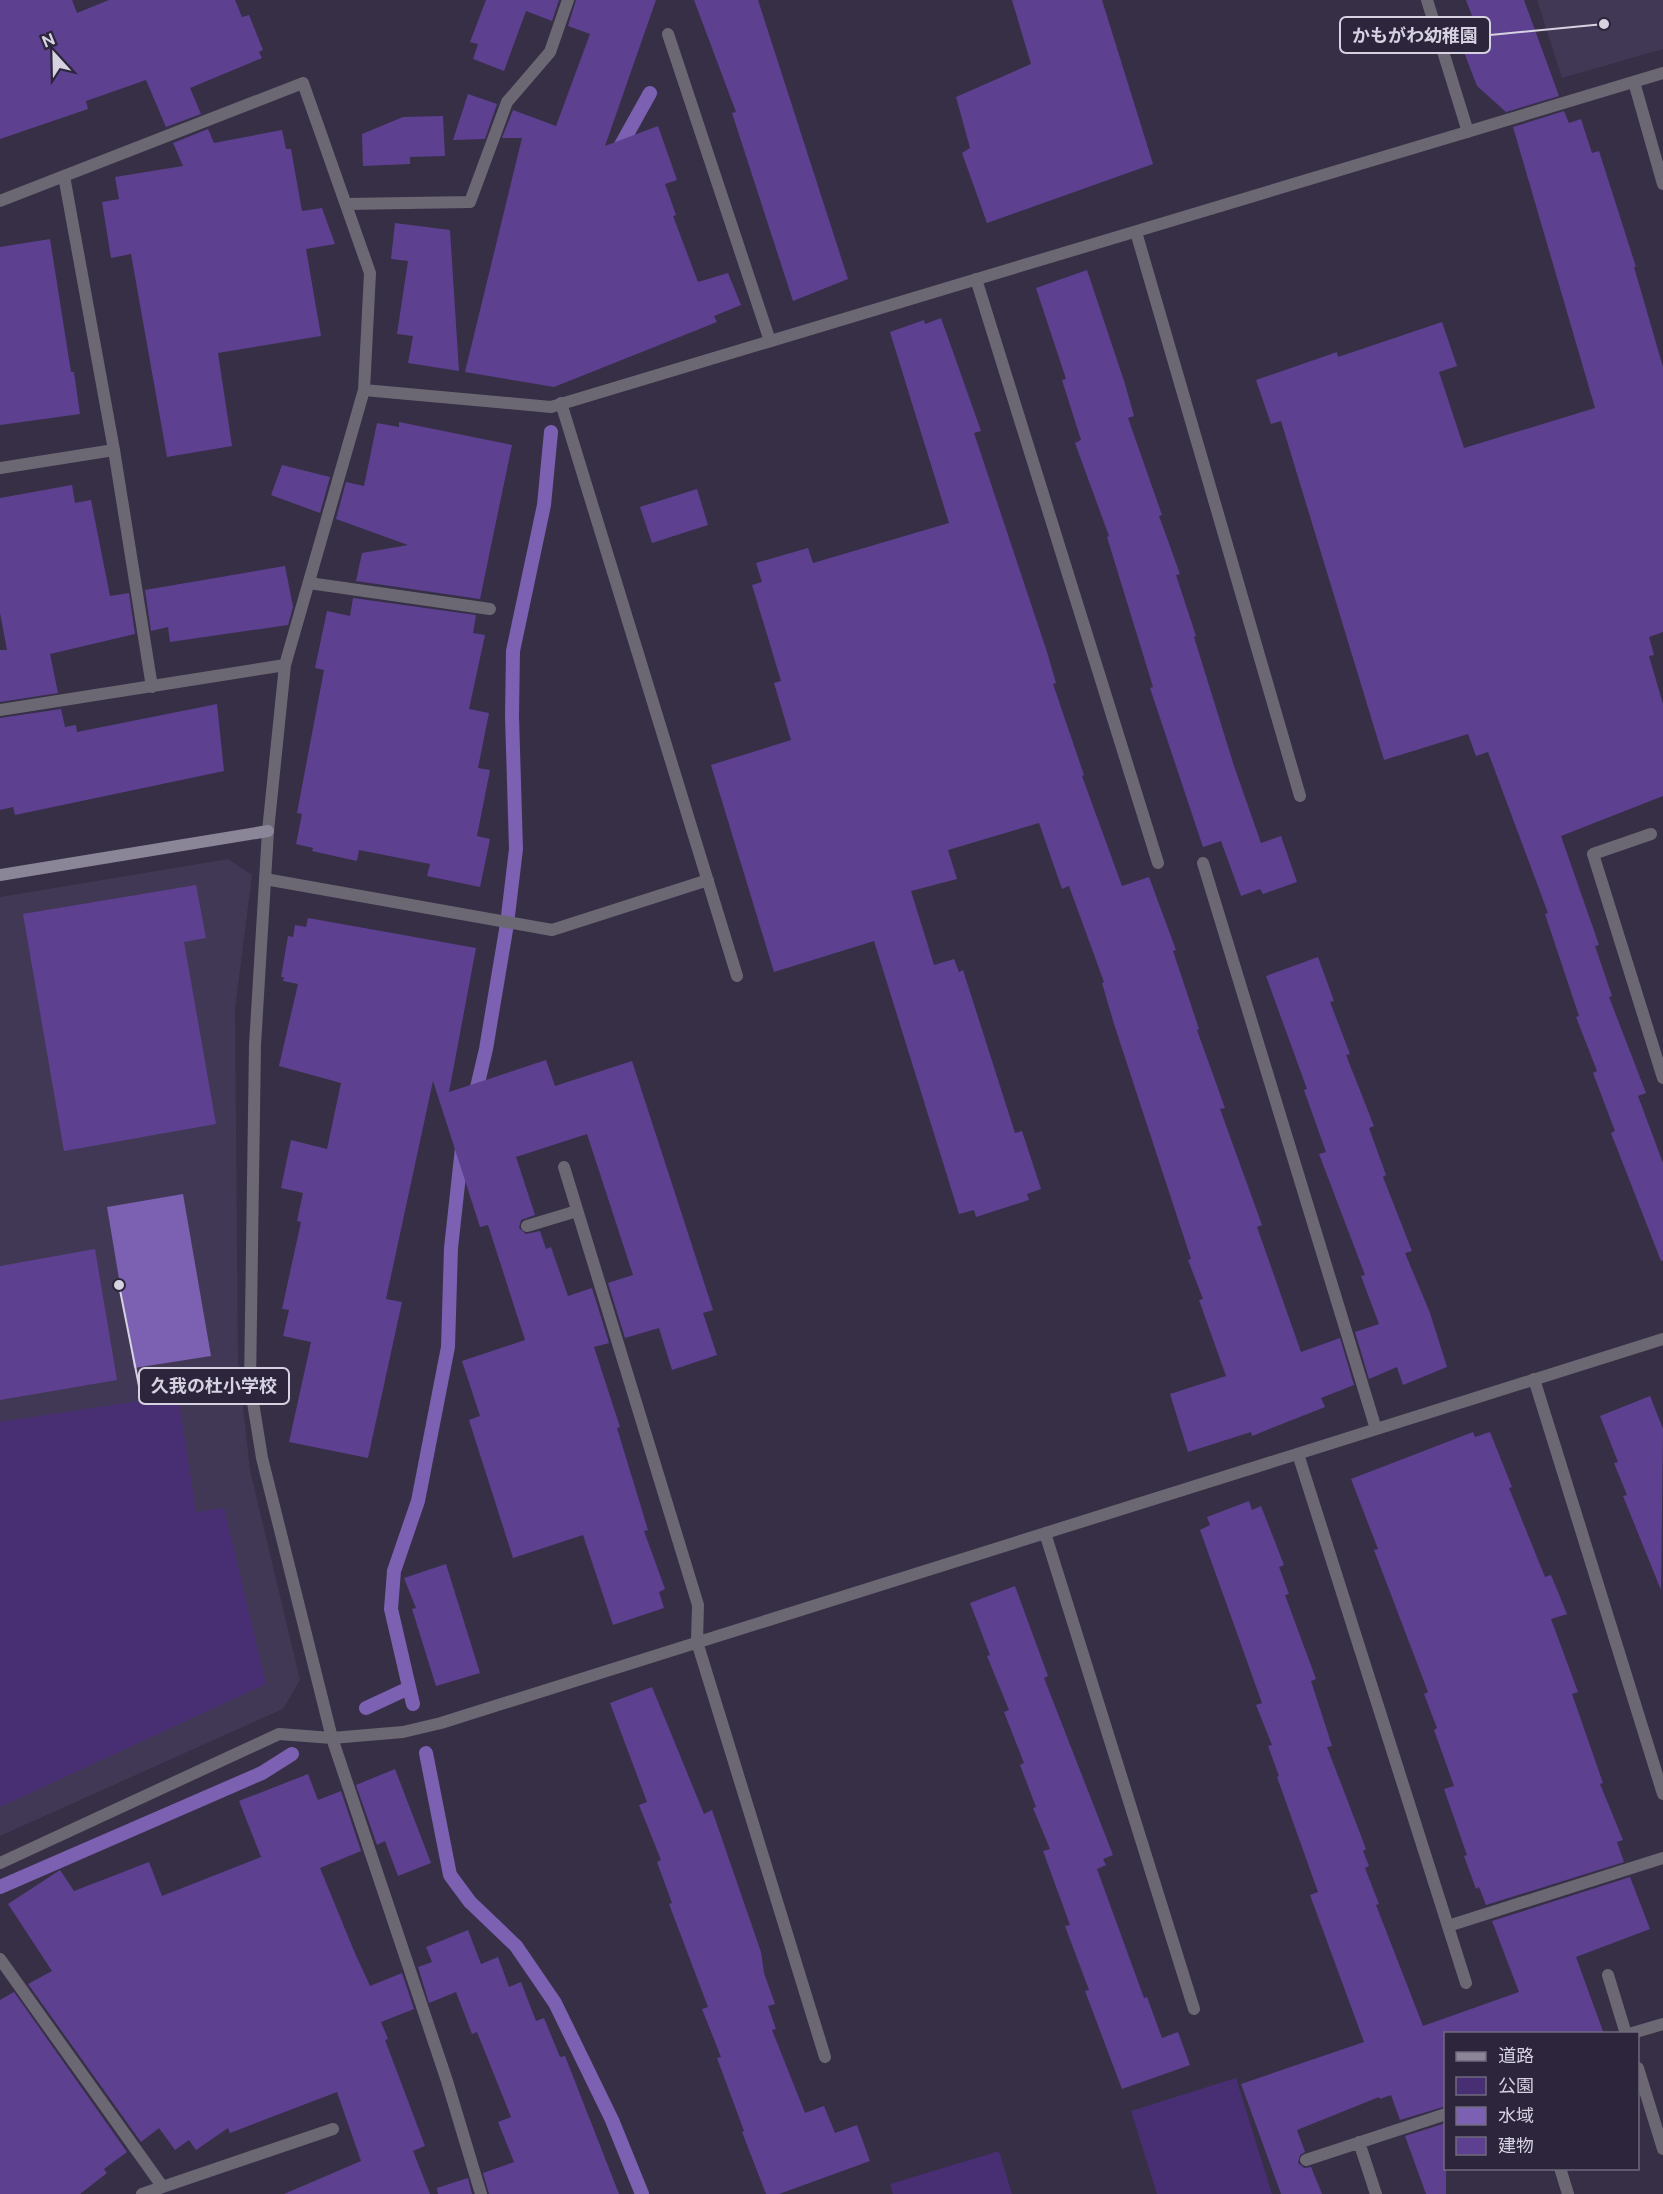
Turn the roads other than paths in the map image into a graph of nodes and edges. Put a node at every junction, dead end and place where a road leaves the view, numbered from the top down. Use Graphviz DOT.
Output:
graph roads {
  1 [pos="568,0"];
  2 [pos="1427,0"];
  3 [pos="668,34"];
  4 [pos="1663,74"];
  5 [pos="1634,82"];
  6 [pos="1468,132"];
  7 [pos="64,176"];
  8 [pos="1663,184"];
  9 [pos="0,201"];
  10 [pos="346,204"];
  11 [pos="1136,232"];
  12 [pos="976,279"];
  13 [pos="770,341"];
  14 [pos="364,390"];
  15 [pos="561,403"];
  16 [pos="114,450"];
  17 [pos="0,468"];
  18 [pos="309,583"];
  19 [pos="490,609"];
  20 [pos="285,665"];
  21 [pos="152,687"];
  22 [pos="0,710"];
  23 [pos="1300,796"];
  24 [pos="268,831"];
  25 [pos="1651,834"];
  26 [pos="1158,863"];
  27 [pos="1203,863"];
  28 [pos="0,874"];
  29 [pos="265,879"];
  30 [pos="708,880"];
  31 [pos="737,976"];
  32 [pos="1663,1078"];
  33 [pos="564,1167"];
  34 [pos="577,1211"];
  35 [pos="527,1226"];
  36 [pos="1663,1339"];
  37 [pos="1534,1379"];
  38 [pos="1376,1429"];
  39 [pos="1298,1454"];
  40 [pos="1045,1533"];
  41 [pos="697,1642"];
  42 [pos="332,1738"];
  43 [pos="1663,1794"];
  44 [pos="1663,1858"];
  45 [pos="0,1863"];
  46 [pos="1448,1926"];
  47 [pos="0,1959"];
  48 [pos="1608,1975"];
  49 [pos="1466,1983"];
  50 [pos="1194,2009"];
  51 [pos="1663,2024"];
  52 [pos="1627,2032"];
  53 [pos="1635,2032"];
  54 [pos="825,2057"];
  55 [pos="1639,2071"];
  56 [pos="1444,2115"];
  57 [pos="333,2129"];
  58 [pos="1359,2142"];
  59 [pos="1663,2148"];
  60 [pos="1306,2160"];
  61 [pos="1560,2170"];
  62 [pos="162,2186"];
  63 [pos="142,2194"];
  64 [pos="481,2194"];
  65 [pos="1376,2194"];
  66 [pos="1568,2194"];
  1 -- 10 [label="street"];
  2 -- 6 [label="street"];
  3 -- 13 [label="street"];
  4 -- 5 [label="street"];
  5 -- 6 [label="street"];
  5 -- 8 [label="street"];
  6 -- 11 [label="street"];
  7 -- 9 [label="street"];
  7 -- 10 [label="street"];
  7 -- 16 [label="street"];
  10 -- 14 [label="street"];
  11 -- 12 [label="street"];
  11 -- 23 [label="street"];
  12 -- 13 [label="street"];
  12 -- 26 [label="street"];
  13 -- 15 [label="street"];
  14 -- 15 [label="street"];
  14 -- 18 [label="street"];
  15 -- 30 [label="street"];
  16 -- 17 [label="street"];
  16 -- 21 [label="street"];
  18 -- 19 [label="street"];
  18 -- 20 [label="street"];
  20 -- 21 [label="street"];
  20 -- 24 [label="street"];
  21 -- 22 [label="street"];
  24 -- 28 [label="street"];
  24 -- 29 [label="street"];
  25 -- 32 [label="street"];
  27 -- 38 [label="street"];
  29 -- 30 [label="street"];
  29 -- 42 [label="street"];
  30 -- 31 [label="street"];
  33 -- 34 [label="street"];
  34 -- 35 [label="street"];
  34 -- 41 [label="street"];
  36 -- 37 [label="street"];
  37 -- 38 [label="street"];
  37 -- 43 [label="street"];
  38 -- 39 [label="street"];
  39 -- 40 [label="street"];
  39 -- 46 [label="street"];
  40 -- 41 [label="street"];
  40 -- 50 [label="street"];
  41 -- 42 [label="street"];
  41 -- 54 [label="street"];
  42 -- 45 [label="street"];
  42 -- 64 [label="street"];
  44 -- 46 [label="street"];
  46 -- 49 [label="street"];
  47 -- 62 [label="street"];
  48 -- 52 [label="street"];
  51 -- 53 [label="street"];
  55 -- 59 [label="street"];
  56 -- 58 [label="street"];
  57 -- 62 [label="street"];
  58 -- 60 [label="street"];
  58 -- 65 [label="street"];
  61 -- 66 [label="street"];
  62 -- 63 [label="street"];
}
